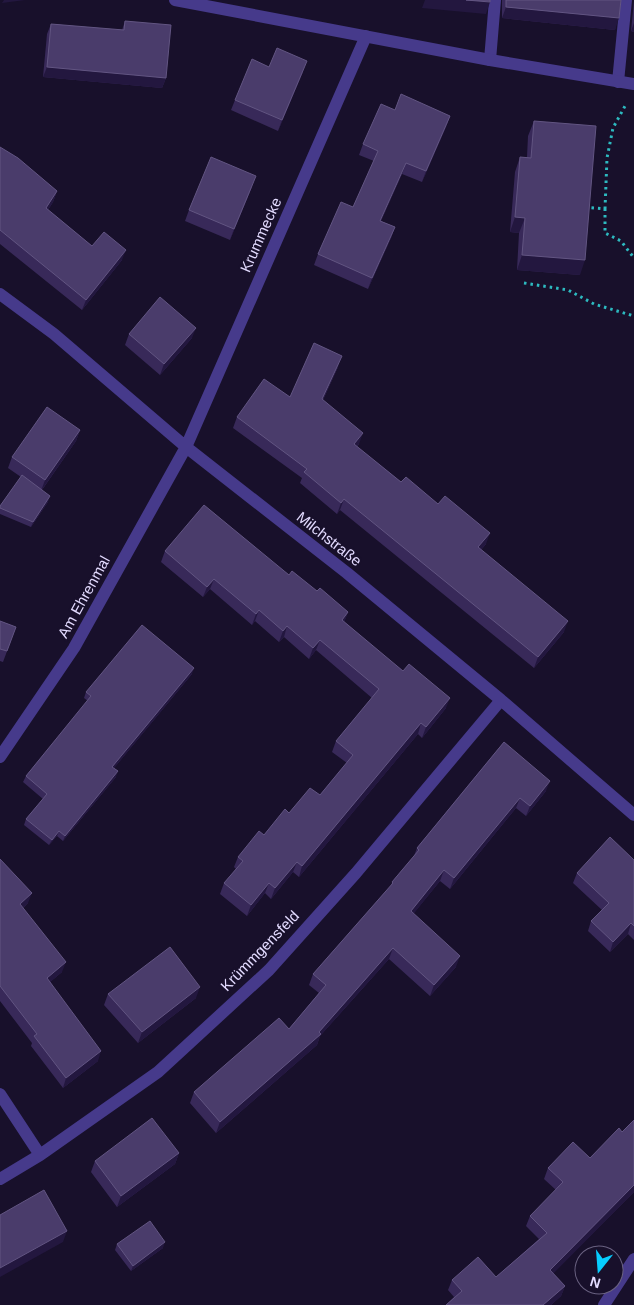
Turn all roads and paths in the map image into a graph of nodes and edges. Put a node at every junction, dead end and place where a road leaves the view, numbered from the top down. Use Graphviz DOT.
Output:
graph roads {
  1 [pos="175,0"];
  2 [pos="495,0"];
  3 [pos="626,0"];
  4 [pos="366,36"];
  5 [pos="490,60"];
  6 [pos="618,82"];
  7 [pos="634,84"];
  8 [pos="625,105"];
  9 [pos="585,207"];
  10 [pos="605,209"];
  11 [pos="634,258"];
  12 [pos="524,283"];
  13 [pos="0,294"];
  14 [pos="634,316"];
  15 [pos="186,447"];
  16 [pos="501,700"];
  17 [pos="0,757"];
  18 [pos="634,815"];
  19 [pos="0,1094"];
  20 [pos="40,1155"];
  21 [pos="0,1179"];
  22 [pos="634,1259"];
  23 [pos="604,1305"];
  1 -- 4 [label="street"];
  2 -- 5 [label="street"];
  3 -- 6 [label="street"];
  4 -- 5 [label="street"];
  4 -- 15 [label="street, Krummecke"];
  5 -- 6 [label="street"];
  6 -- 7 [label="street"];
  8 -- 10 [label="path"];
  9 -- 10 [label="path"];
  10 -- 11 [label="path"];
  12 -- 14 [label="path"];
  13 -- 15 [label="street, Milchstraße"];
  15 -- 16 [label="street, Milchstraße"];
  15 -- 17 [label="street, Am Ehrenmal"];
  16 -- 18 [label="street, Milchstraße"];
  16 -- 20 [label="street, Krümmgensfeld"];
  19 -- 20 [label="street"];
  20 -- 21 [label="street, Krümmgensfeld"];
  22 -- 23 [label="street"];
}
